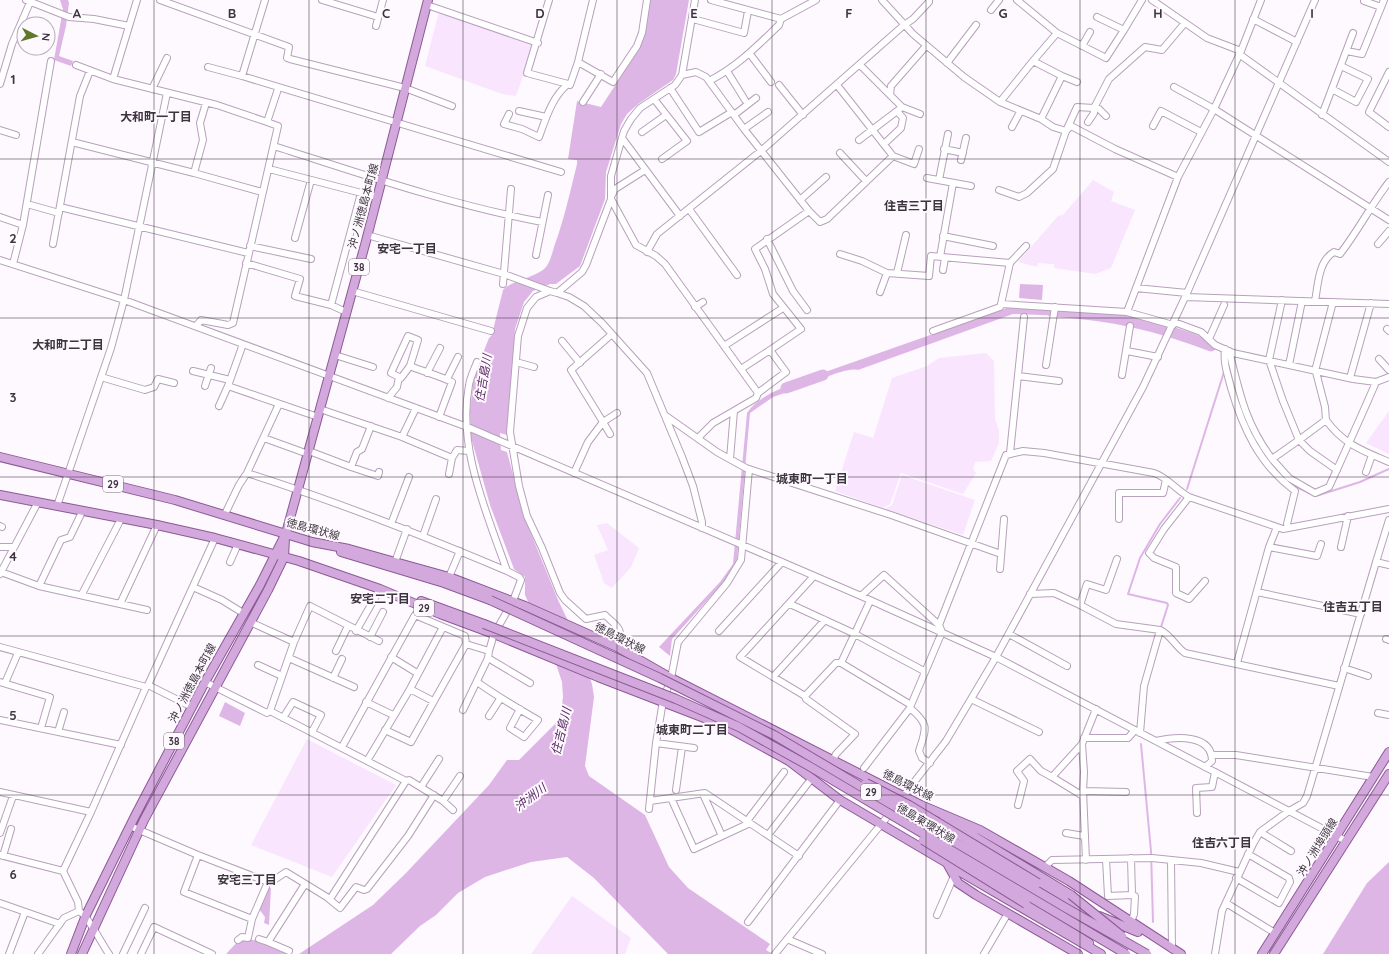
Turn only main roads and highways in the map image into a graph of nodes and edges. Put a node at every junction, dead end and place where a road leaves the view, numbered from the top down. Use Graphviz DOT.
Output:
graph roads {
  1 [pos="427,2"];
  2 [pos="0,457"];
  3 [pos="0,495"];
  4 [pos="286,533"];
  5 [pos="312,542"];
  6 [pos="275,555"];
  7 [pos="284,557"];
  8 [pos="380,589"];
  9 [pos="1389,752"];
  10 [pos="815,759"];
  11 [pos="1389,774"];
  12 [pos="857,794"];
  13 [pos="921,805"];
  14 [pos="949,866"];
  15 [pos="1172,949"];
  16 [pos="71,954"];
  17 [pos="82,954"];
  18 [pos="1078,954"];
  19 [pos="1101,954"];
  20 [pos="1126,954"];
  21 [pos="1148,954"];
  22 [pos="1181,954"];
  23 [pos="1262,954"];
  24 [pos="1274,954"];
  1 -- 4 [label="main road, 沖ノ洲徳島本町線 / 38"];
  2 -- 4 [label="main road, 徳島環状線 / 29"];
  3 -- 6 [label="main road, 29"];
  4 -- 5 [label="main road, 徳島環状線 / 29"];
  4 -- 6 [label="main road, 沖ノ洲徳島本町線 / 38"];
  4 -- 7 [label="main road, 沖ノ洲徳島本町線 / 38"];
  5 -- 10 [label="main road, 徳島環状線 / 29, bridge"];
  5 -- 13 [label="main road, 徳島環状線 / 29"];
  6 -- 7 [label="main road, 29"];
  6 -- 16 [label="main road, 沖ノ洲徳島本町線 / 38"];
  7 -- 8 [label="main road, 29"];
  7 -- 17 [label="main road, 沖ノ洲徳島本町線 / 38"];
  8 -- 12 [label="main road, 徳島東環状線 / 29, bridge"];
  8 -- 14 [label="main road, 29"];
  9 -- 23 [label="main road, 沖ノ洲埠頭線"];
  10 -- 15 [label="main road, bridge"];
  10 -- 21 [label="main road, 徳島環状線 / 29, bridge"];
  11 -- 24 [label="main road, 沖ノ洲埠頭線"];
  12 -- 19 [label="main road, bridge"];
  12 -- 20 [label="main road, 徳島東環状線 / 29, bridge"];
  13 -- 15 [label="main road, 徳島環状線 / 29"];
  13 -- 21 [label="main road, 29, bridge"];
  14 -- 18 [label="main road, 29"];
  14 -- 19 [label="main road, 29"];
  15 -- 22 [label="main road, 徳島環状線 / 29"];
}
